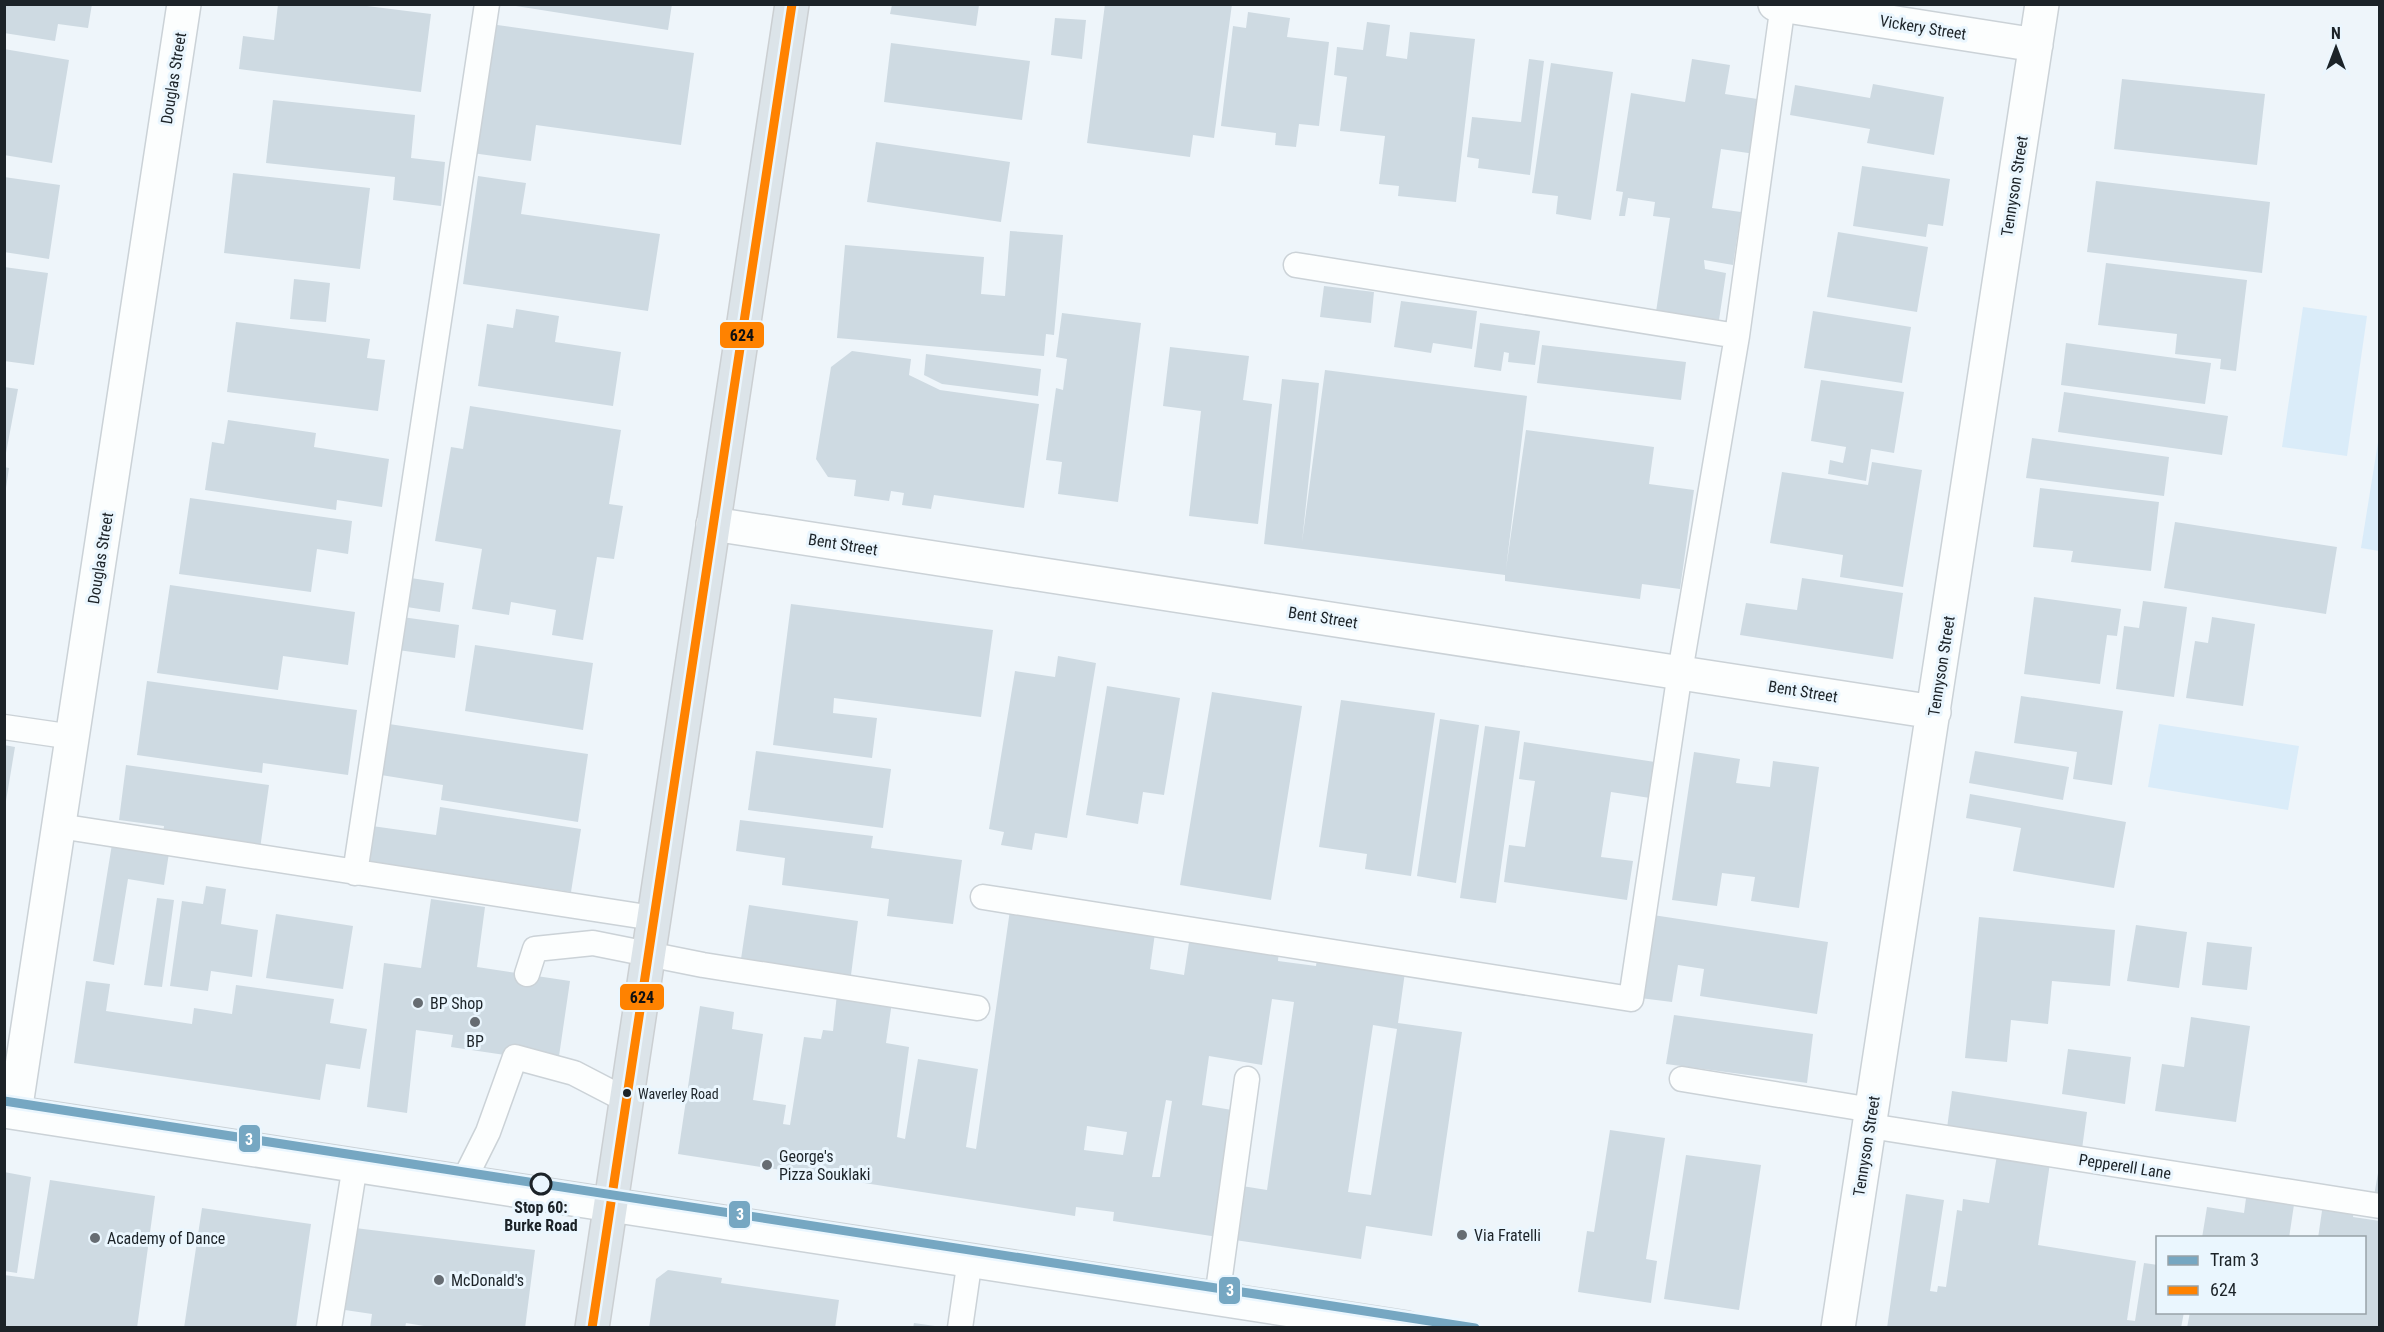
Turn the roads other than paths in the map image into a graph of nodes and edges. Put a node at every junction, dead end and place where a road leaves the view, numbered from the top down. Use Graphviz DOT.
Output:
graph roads {
  1 [pos="184,4"];
  2 [pos="487,4"];
  3 [pos="792,4"];
  4 [pos="2042,4"];
  5 [pos="1780,5"];
  6 [pos="2036,45"];
  7 [pos="1296,265"];
  8 [pos="1737,336"];
  9 [pos="712,524"];
  10 [pos="1680,672"];
  11 [pos="1934,712"];
  12 [pos="4,727"];
  13 [pos="73,738"];
  14 [pos="59,826"];
  15 [pos="355,873"];
  16 [pos="983,897"];
  17 [pos="653,918"];
  18 [pos="648,955"];
  19 [pos="527,974"];
  20 [pos="977,1008"];
  21 [pos="1682,1078"];
  22 [pos="1247,1079"];
  23 [pos="626,1100"];
  24 [pos="10,1111"];
  25 [pos="1871,1118"];
  26 [pos="354,1165"];
  27 [pos="463,1182"];
  28 [pos="610,1204"];
  29 [pos="2379,1206"];
  30 [pos="970,1259"];
  31 [pos="1217,1298"];
  32 [pos="329,1328"];
  33 [pos="592,1328"];
  34 [pos="960,1328"];
  35 [pos="1407,1328"];
  36 [pos="1839,1328"];
  1 -- 13 [label="street, Douglas Street"];
  2 -- 15 [label="lane"];
  3 -- 9 [label="main road"];
  4 -- 6 [label="street, Tennyson Street"];
  5 -- 6 [label="street, Vickery Street"];
  5 -- 8 [label="lane"];
  6 -- 11 [label="street, Tennyson Street"];
  7 -- 8 [label="lane"];
  8 -- 10 [label="lane"];
  9 -- 10 [label="street, Bent Street"];
  9 -- 17 [label="main road"];
  10 -- 11 [label="street, Bent Street"];
  10 -- 16 [label="lane"];
  11 -- 25 [label="street, Tennyson Street"];
  12 -- 13 [label="lane"];
  13 -- 14 [label="street, Douglas Street"];
  14 -- 15 [label="lane"];
  14 -- 24 [label="street, Douglas Street"];
  15 -- 17 [label="lane"];
  17 -- 18 [label="main road"];
  18 -- 19 [label="lane"];
  18 -- 20 [label="lane"];
  18 -- 23 [label="main road"];
  21 -- 25 [label="lane, Pepperell Lane"];
  22 -- 31 [label="lane"];
  23 -- 27 [label="lane"];
  23 -- 28 [label="main road"];
  24 -- 26 [label="street"];
  25 -- 29 [label="lane, Pepperell Lane"];
  25 -- 36 [label="street, Tennyson Street"];
  26 -- 27 [label="street"];
  26 -- 32 [label="lane"];
  27 -- 28 [label="street"];
  28 -- 30 [label="street"];
  28 -- 33 [label="main road"];
  30 -- 31 [label="street"];
  30 -- 34 [label="lane"];
  31 -- 35 [label="street"];
}
